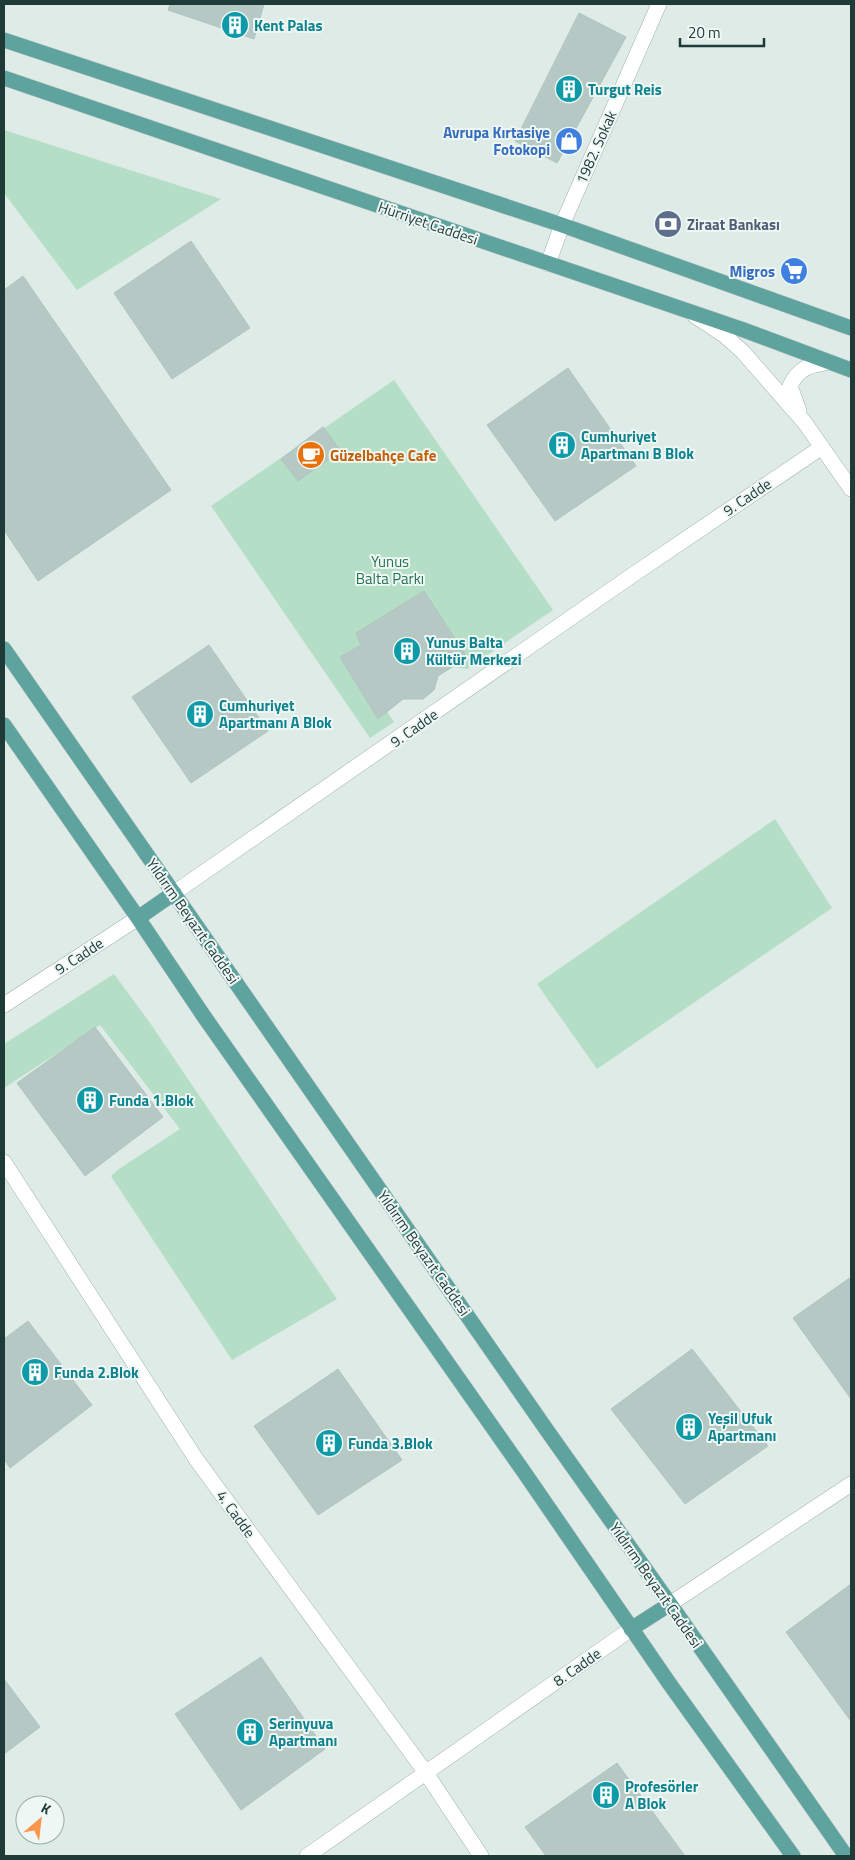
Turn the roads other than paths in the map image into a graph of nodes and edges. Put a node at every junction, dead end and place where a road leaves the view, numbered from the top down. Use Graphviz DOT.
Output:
graph roads {
  1 [pos="658,4"];
  2 [pos="4,40"];
  3 [pos="4,78"];
  4 [pos="562,226"];
  5 [pos="548,264"];
  6 [pos="689,312"];
  7 [pos="851,328"];
  8 [pos="830,362"];
  9 [pos="851,370"];
  10 [pos="805,423"];
  11 [pos="822,447"];
  12 [pos="851,489"];
  13 [pos="4,649"];
  14 [pos="4,724"];
  15 [pos="174,894"];
  16 [pos="138,918"];
  17 [pos="4,1005"];
  18 [pos="4,1162"];
  19 [pos="851,1484"];
  20 [pos="670,1604"];
  21 [pos="631,1629"];
  22 [pos="426,1773"];
  23 [pos="307,1856"];
  24 [pos="482,1856"];
  25 [pos="792,1856"];
  26 [pos="846,1856"];
  1 -- 4 [label="street, 1982. Sokak"];
  2 -- 4 [label="main road"];
  3 -- 5 [label="main road, Hürriyet Caddesi"];
  4 -- 5 [label="street, 1982. Sokak"];
  4 -- 7 [label="main road"];
  5 -- 6 [label="main road, Hürriyet Caddesi"];
  6 -- 8 [label="main road, Hürriyet Caddesi"];
  6 -- 10 [label="street"];
  8 -- 9 [label="main road, Hürriyet Caddesi"];
  8 -- 10 [label="street"];
  10 -- 11 [label="street"];
  11 -- 12 [label="street"];
  11 -- 15 [label="street, 9. Cadde"];
  13 -- 15 [label="main road, Yıldırım Beyazıt Caddesi"];
  14 -- 16 [label="main road"];
  15 -- 16 [label="main road, 9. Cadde"];
  15 -- 20 [label="main road, Yıldırım Beyazıt Caddesi"];
  16 -- 17 [label="street, 9. Cadde"];
  16 -- 21 [label="main road"];
  18 -- 22 [label="street, 4. Cadde"];
  19 -- 20 [label="street, 8. Cadde"];
  20 -- 21 [label="main road, 8. Cadde"];
  20 -- 26 [label="main road, Yıldırım Beyazıt Caddesi"];
  21 -- 22 [label="street, 8. Cadde"];
  21 -- 25 [label="main road"];
  22 -- 23 [label="street, 8. Cadde"];
  22 -- 24 [label="street, 4. Cadde"];
}
